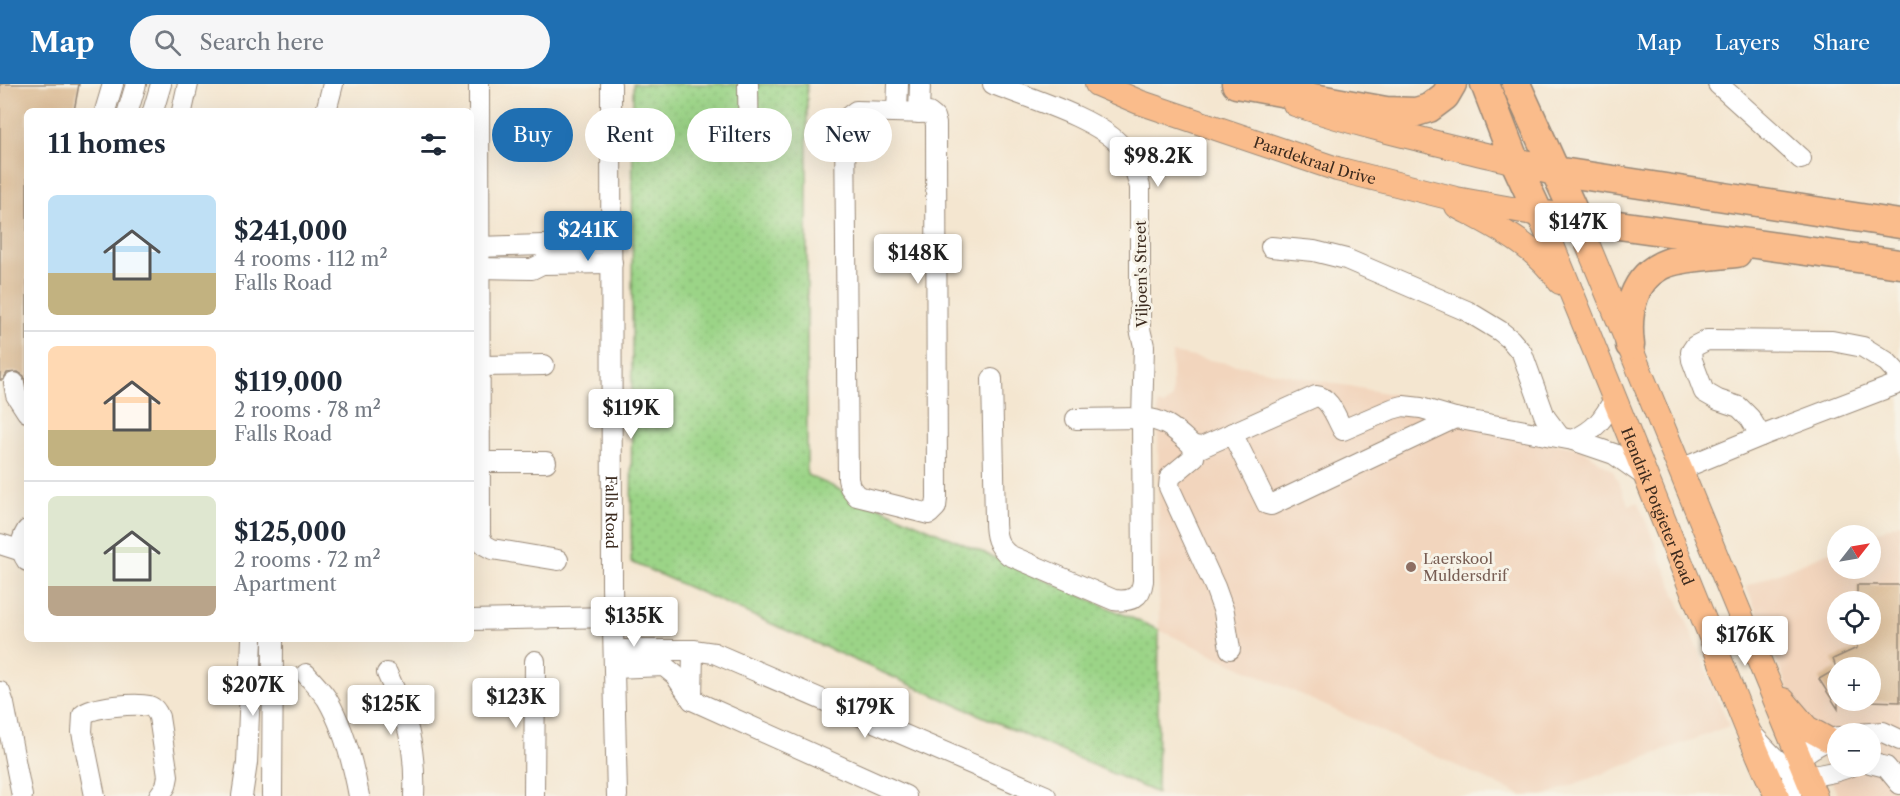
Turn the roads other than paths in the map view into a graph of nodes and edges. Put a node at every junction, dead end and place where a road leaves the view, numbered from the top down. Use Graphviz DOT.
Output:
graph roads {
  1 [pos="113,84"];
  2 [pos="136,84"];
  3 [pos="160,84"];
  4 [pos="188,84"];
  5 [pos="333,84"];
  6 [pos="479,84"];
  7 [pos="611,84"];
  8 [pos="748,84"];
  9 [pos="898,84"];
  10 [pos="920,84"];
  11 [pos="993,84"];
  12 [pos="1097,84"];
  13 [pos="1234,84"];
  14 [pos="1452,84"];
  15 [pos="1485,84"];
  16 [pos="1516,84"];
  17 [pos="1718,84"];
  18 [pos="106,108"];
  19 [pos="129,108"];
  20 [pos="154,108"];
  21 [pos="183,108"];
  22 [pos="327,108"];
  23 [pos="749,108"];
  24 [pos="897,112"];
  25 [pos="919,112"];
  26 [pos="1802,159"];
  27 [pos="1515,162"];
  28 [pos="1555,171"];
  29 [pos="1431,193"];
  30 [pos="1539,214"];
  31 [pos="1577,219"];
  32 [pos="1900,224"];
  33 [pos="542,244"];
  34 [pos="1271,247"];
  35 [pos="1772,248"];
  36 [pos="612,253"];
  37 [pos="477,258"];
  38 [pos="543,264"];
  39 [pos="1900,264"];
  40 [pos="1578,309"];
  41 [pos="1630,345"];
  42 [pos="544,365"];
  43 [pos="479,366"];
  44 [pos="1900,376"];
  45 [pos="992,379"];
  46 [pos="1900,383"];
  47 [pos="21,389"];
  48 [pos="1615,398"];
  49 [pos="1403,406"];
  50 [pos="24,407"];
  51 [pos="1455,418"];
  52 [pos="1076,419"];
  53 [pos="1150,419"];
  54 [pos="1426,432"];
  55 [pos="1233,433"];
  56 [pos="1761,436"];
  57 [pos="1566,438"];
  58 [pos="1193,446"];
  59 [pos="479,462"];
  60 [pos="546,462"];
  61 [pos="1681,469"];
  62 [pos="1646,476"];
  63 [pos="475,483"];
  64 [pos="24,536"];
  65 [pos="0,544"];
  66 [pos="24,556"];
  67 [pos="558,560"];
  68 [pos="613,617"];
  69 [pos="474,620"];
  70 [pos="252,642"];
  71 [pos="273,642"];
  72 [pos="1230,649"];
  73 [pos="693,650"];
  74 [pos="644,658"];
  75 [pos="614,659"];
  76 [pos="535,661"];
  77 [pos="387,673"];
  78 [pos="306,674"];
  79 [pos="1768,682"];
  80 [pos="0,692"];
  81 [pos="692,700"];
  82 [pos="1747,727"];
  83 [pos="1881,732"];
  84 [pos="1827,736"];
  85 [pos="1900,740"];
  86 [pos="1827,744"];
  87 [pos="1881,766"];
  88 [pos="1827,773"];
  89 [pos="1803,775"];
  90 [pos="1900,784"];
  91 [pos="22,796"];
  92 [pos="95,796"];
  93 [pos="159,796"];
  94 [pos="242,796"];
  95 [pos="272,796"];
  96 [pos="359,796"];
  97 [pos="414,796"];
  98 [pos="534,796"];
  99 [pos="617,796"];
  100 [pos="906,796"];
  101 [pos="1046,796"];
  102 [pos="1777,796"];
  103 [pos="1791,796"];
  1 -- 18 [label="street"];
  2 -- 19 [label="street"];
  3 -- 20 [label="street"];
  4 -- 21 [label="street"];
  5 -- 22 [label="street"];
  6 -- 37 [label="street"];
  7 -- 36 [label="street, Falls Road"];
  8 -- 23 [label="street"];
  9 -- 24 [label="street"];
  10 -- 25 [label="street"];
  11 -- 53 [label="street, Viljoen's Street"];
  12 -- 29 [label="main road, Paardekraal Drive"];
  13 -- 14 [label="highway"];
  13 -- 27 [label="main road"];
  15 -- 27 [label="highway"];
  16 -- 28 [label="highway"];
  17 -- 26 [label="street"];
  24 -- 25 [label="street"];
  24 -- 25 [label="street"];
  27 -- 28 [label="highway"];
  27 -- 30 [label="highway"];
  28 -- 31 [label="highway"];
  28 -- 32 [label="highway"];
  29 -- 30 [label="main road, Paardekraal Drive"];
  29 -- 40 [label="main road"];
  30 -- 31 [label="highway"];
  30 -- 40 [label="main road, Hendrik Potgieter Road"];
  31 -- 35 [label="highway"];
  31 -- 41 [label="main road"];
  33 -- 36 [label="street"];
  33 -- 37 [label="street"];
  33 -- 38 [label="street"];
  34 -- 57 [label="street"];
  35 -- 39 [label="highway"];
  35 -- 41 [label="highway"];
  36 -- 38 [label="street"];
  36 -- 68 [label="street, Falls Road"];
  37 -- 38 [label="street"];
  37 -- 43 [label="street"];
  40 -- 48 [label="main road, Hendrik Potgieter Road"];
  41 -- 61 [label="main road"];
  42 -- 43 [label="street"];
  43 -- 59 [label="street"];
  44 -- 56 [label="street"];
  45 -- 53 [label="street, Viljoen's Street"];
  46 -- 56 [label="street"];
  47 -- 50 [label="street"];
  48 -- 57 [label="street"];
  48 -- 62 [label="main road, Hendrik Potgieter Road"];
  49 -- 51 [label="street"];
  49 -- 54 [label="street"];
  49 -- 55 [label="street"];
  51 -- 54 [label="street"];
  51 -- 57 [label="street"];
  52 -- 53 [label="street"];
  53 -- 58 [label="street"];
  54 -- 55 [label="street"];
  55 -- 58 [label="street"];
  56 -- 61 [label="street"];
  57 -- 62 [label="street"];
  58 -- 72 [label="street"];
  59 -- 60 [label="street"];
  59 -- 63 [label="street"];
  61 -- 79 [label="main road"];
  62 -- 82 [label="main road, Hendrik Potgieter Road"];
  63 -- 67 [label="street"];
  64 -- 66 [label="street"];
  65 -- 66 [label="street"];
  68 -- 69 [label="street"];
  68 -- 75 [label="street, Falls Road"];
  70 -- 94 [label="street"];
  71 -- 95 [label="street"];
  73 -- 74 [label="street"];
  73 -- 81 [label="street"];
  73 -- 101 [label="street"];
  74 -- 75 [label="street"];
  74 -- 81 [label="street"];
  75 -- 99 [label="street, Falls Road"];
  76 -- 98 [label="street"];
  77 -- 97 [label="street"];
  78 -- 96 [label="street"];
  79 -- 84 [label="main road"];
  79 -- 89 [label="main road"];
  80 -- 91 [label="street"];
  81 -- 100 [label="street"];
  82 -- 89 [label="street"];
  82 -- 102 [label="main road, Hendrik Potgieter Road"];
  83 -- 85 [label="street"];
  86 -- 89 [label="street"];
  87 -- 90 [label="street"];
  88 -- 89 [label="street"];
  89 -- 103 [label="street"];
  92 -- 93 [label="street"];
}
